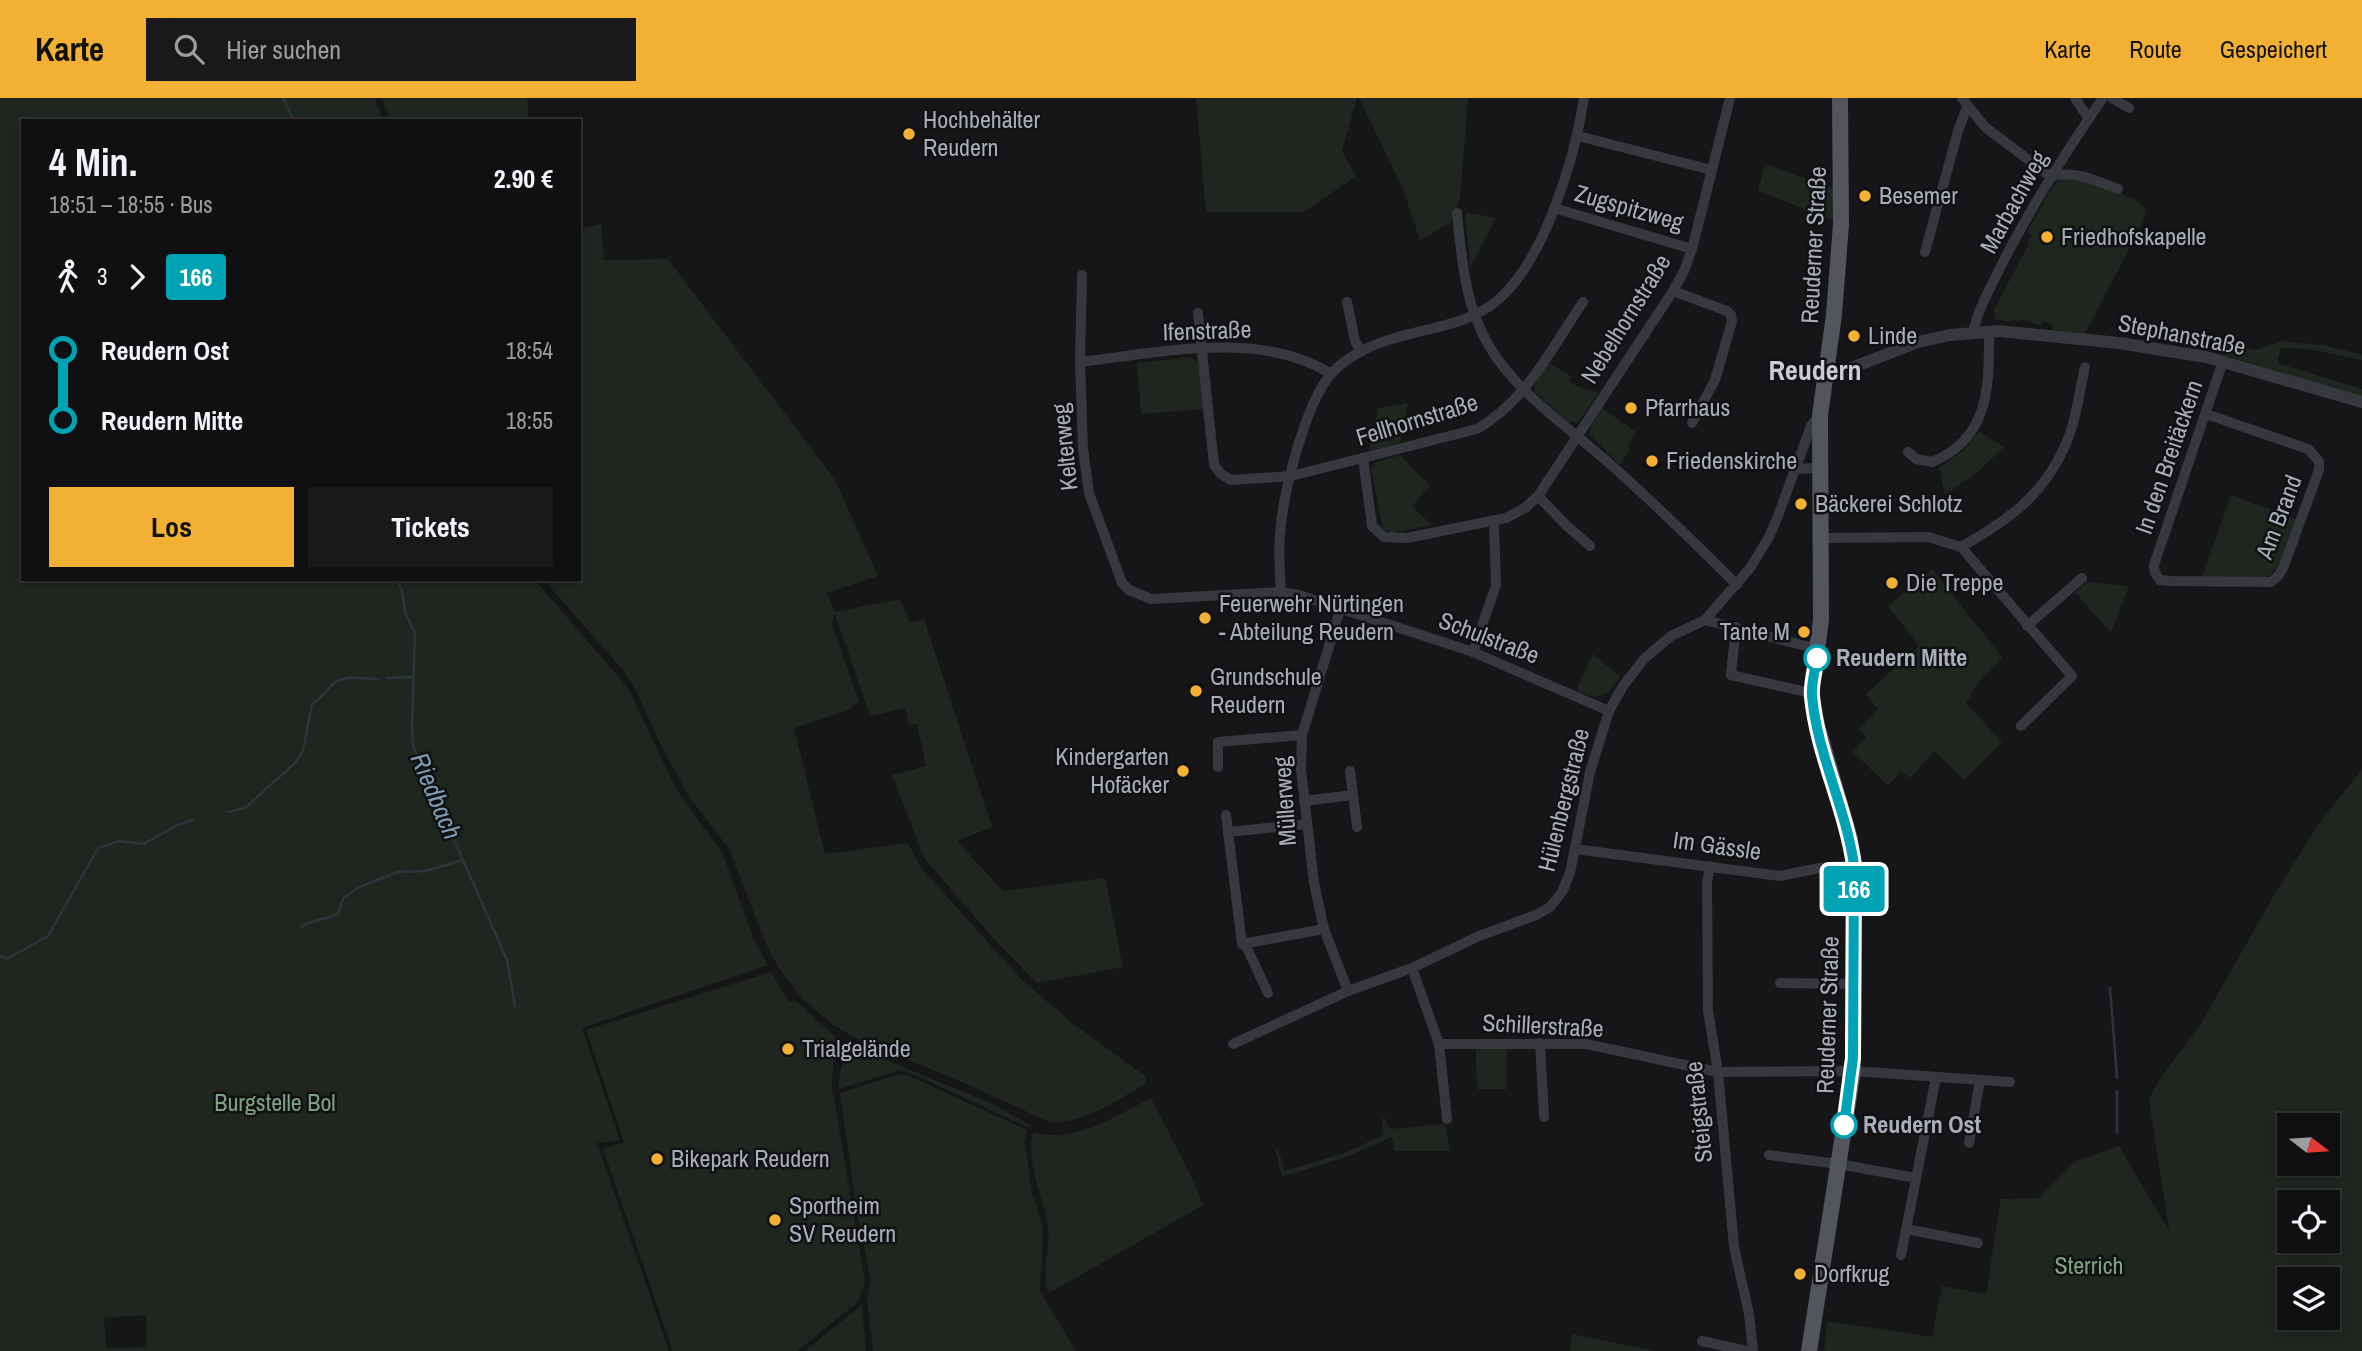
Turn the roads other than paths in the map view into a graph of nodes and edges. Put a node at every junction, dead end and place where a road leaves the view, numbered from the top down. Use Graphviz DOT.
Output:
graph roads {
  1 [pos="1584,98"];
  2 [pos="1730,98"];
  3 [pos="1840,98"];
  4 [pos="2076,98"];
  5 [pos="2103,98"];
  6 [pos="2112,98"];
  7 [pos="1965,102"];
  8 [pos="2129,108"];
  9 [pos="2089,119"];
  10 [pos="1578,136"];
  11 [pos="1713,170"];
  12 [pos="2050,176"];
  13 [pos="2118,189"];
  14 [pos="1554,208"];
  15 [pos="1457,213"];
  16 [pos="1692,248"];
  17 [pos="1924,252"];
  18 [pos="1082,275"];
  19 [pos="1673,291"];
  20 [pos="1347,302"];
  21 [pos="1583,302"];
  22 [pos="1198,313"];
  23 [pos="1475,315"];
  24 [pos="1989,331"];
  25 [pos="1973,332"];
  26 [pos="1200,348"];
  27 [pos="1361,352"];
  28 [pos="2223,361"];
  29 [pos="1080,362"];
  30 [pos="2085,367"];
  31 [pos="1331,374"];
  32 [pos="1826,374"];
  33 [pos="1524,390"];
  34 [pos="2362,402"];
  35 [pos="2206,414"];
  36 [pos="1820,415"];
  37 [pos="1692,423"];
  38 [pos="1577,435"];
  39 [pos="1908,452"];
  40 [pos="1363,458"];
  41 [pos="1819,468"];
  42 [pos="1794,469"];
  43 [pos="1291,476"];
  44 [pos="1538,496"];
  45 [pos="1494,522"];
  46 [pos="1819,538"];
  47 [pos="1590,546"];
  48 [pos="1961,547"];
  49 [pos="2154,565"];
  50 [pos="2082,578"];
  51 [pos="1737,585"];
  52 [pos="1281,592"];
  53 [pos="1144,597"];
  54 [pos="1340,607"];
  55 [pos="1706,620"];
  56 [pos="2027,626"];
  57 [pos="1736,627"];
  58 [pos="1818,649"];
  59 [pos="1473,652"];
  60 [pos="1811,693"];
  61 [pos="1609,711"];
  62 [pos="2021,726"];
  63 [pos="1303,735"];
  64 [pos="1218,767"];
  65 [pos="1350,771"];
  66 [pos="1353,795"];
  67 [pos="1304,801"];
  68 [pos="1226,815"];
  69 [pos="1307,824"];
  70 [pos="1357,827"];
  71 [pos="1228,832"];
  72 [pos="1575,849"];
  73 [pos="1854,865"];
  74 [pos="1710,866"];
  75 [pos="1324,929"];
  76 [pos="1245,944"];
  77 [pos="1412,968"];
  78 [pos="1780,983"];
  79 [pos="1854,984"];
  80 [pos="1349,991"];
  81 [pos="1268,993"];
  82 [pos="1540,1043"];
  83 [pos="1233,1044"];
  84 [pos="1439,1044"];
  85 [pos="1853,1071"];
  86 [pos="1718,1072"];
  87 [pos="1936,1077"];
  88 [pos="1980,1080"];
  89 [pos="2010,1082"];
  90 [pos="1544,1117"];
  91 [pos="1447,1119"];
  92 [pos="1969,1143"];
  93 [pos="1769,1155"];
  94 [pos="1838,1164"];
  95 [pos="1916,1178"];
  96 [pos="1906,1228"];
  97 [pos="1978,1243"];
  98 [pos="1901,1255"];
  99 [pos="1702,1341"];
  100 [pos="1747,1351"];
  101 [pos="1753,1351"];
  102 [pos="1809,1351"];
  1 -- 10 [label="street"];
  2 -- 11 [label="street, Nebelhornstraße"];
  3 -- 32 [label="main road, Reuderner Straße"];
  4 -- 9 [label="street"];
  5 -- 9 [label="street, Marbachweg"];
  6 -- 8 [label="street"];
  7 -- 12 [label="street"];
  7 -- 17 [label="street"];
  9 -- 12 [label="street, Marbachweg"];
  10 -- 11 [label="street"];
  10 -- 14 [label="street"];
  11 -- 16 [label="street, Nebelhornstraße"];
  12 -- 13 [label="street"];
  12 -- 25 [label="street, Marbachweg"];
  14 -- 16 [label="street, Zugspitzweg"];
  14 -- 23 [label="street"];
  15 -- 23 [label="street"];
  16 -- 19 [label="street, Nebelhornstraße"];
  18 -- 29 [label="street, Kelterweg"];
  19 -- 37 [label="street"];
  19 -- 38 [label="street, Nebelhornstraße"];
  20 -- 27 [label="street"];
  21 -- 33 [label="street, Fellhornstraße"];
  22 -- 26 [label="street, Fellhornstraße"];
  23 -- 27 [label="street"];
  23 -- 33 [label="street"];
  24 -- 25 [label="street, Stephanstraße"];
  24 -- 28 [label="street, Stephanstraße"];
  24 -- 39 [label="street"];
  25 -- 32 [label="street, Stephanstraße"];
  26 -- 29 [label="street, Ifenstraße"];
  26 -- 31 [label="street, Ifenstraße"];
  26 -- 43 [label="street, Fellhornstraße"];
  27 -- 31 [label="street"];
  28 -- 34 [label="street, Stephanstraße"];
  28 -- 35 [label="street, In den Breitäckern"];
  29 -- 53 [label="street, Kelterweg"];
  30 -- 48 [label="street"];
  31 -- 43 [label="street"];
  32 -- 36 [label="main road, Reuderner Straße"];
  33 -- 38 [label="street"];
  33 -- 40 [label="street, Fellhornstraße"];
  35 -- 49 [label="street, In den Breitäckern"];
  35 -- 49 [label="street, Am Brand"];
  36 -- 41 [label="main road, Reuderner Straße"];
  36 -- 42 [label="street, Hülenbergstraße"];
  38 -- 44 [label="street, Nebelhornstraße"];
  38 -- 51 [label="street"];
  40 -- 43 [label="street, Fellhornstraße"];
  40 -- 45 [label="street"];
  41 -- 42 [label="street"];
  41 -- 46 [label="main road, Reuderner Straße"];
  42 -- 51 [label="street, Hülenbergstraße"];
  43 -- 52 [label="street"];
  44 -- 45 [label="street"];
  44 -- 47 [label="street"];
  45 -- 59 [label="street"];
  46 -- 48 [label="street"];
  46 -- 58 [label="main road, Reuderner Straße"];
  48 -- 56 [label="street"];
  50 -- 56 [label="street"];
  51 -- 55 [label="street, Hülenbergstraße"];
  52 -- 53 [label="street, Schulstraße"];
  52 -- 54 [label="street, Schulstraße"];
  54 -- 59 [label="street, Schulstraße"];
  54 -- 63 [label="street, Müllerweg"];
  55 -- 57 [label="street"];
  55 -- 61 [label="street, Hülenbergstraße"];
  56 -- 62 [label="street"];
  57 -- 58 [label="street"];
  57 -- 60 [label="street"];
  58 -- 60 [label="main road, Reuderner Straße"];
  59 -- 61 [label="street, Schulstraße"];
  60 -- 73 [label="main road, Reuderner Straße"];
  61 -- 72 [label="street, Hülenbergstraße"];
  63 -- 64 [label="street"];
  63 -- 67 [label="street, Müllerweg"];
  65 -- 66 [label="street"];
  66 -- 67 [label="street"];
  66 -- 70 [label="street"];
  67 -- 69 [label="street, Müllerweg"];
  68 -- 71 [label="street"];
  69 -- 71 [label="street"];
  69 -- 75 [label="street, Müllerweg"];
  71 -- 76 [label="street"];
  72 -- 74 [label="street, Im Gässle"];
  72 -- 77 [label="street, Hülenbergstraße"];
  73 -- 74 [label="street, Im Gässle"];
  73 -- 79 [label="main road, Reuderner Straße"];
  74 -- 86 [label="street, Steigstraße"];
  75 -- 76 [label="street"];
  75 -- 80 [label="street, Müllerweg"];
  76 -- 81 [label="street"];
  77 -- 80 [label="street, Hülenbergstraße"];
  77 -- 84 [label="street"];
  78 -- 79 [label="street"];
  79 -- 85 [label="main road, Reuderner Straße"];
  80 -- 83 [label="street, Hülenbergstraße"];
  82 -- 84 [label="street, Schillerstraße"];
  82 -- 86 [label="street, Schillerstraße"];
  82 -- 90 [label="street"];
  84 -- 91 [label="street"];
  85 -- 86 [label="street, Schillerstraße"];
  85 -- 87 [label="street, Schillerstraße"];
  85 -- 94 [label="main road, Reuderner Straße"];
  86 -- 101 [label="street, Steigstraße"];
  87 -- 88 [label="street, Schillerstraße"];
  87 -- 95 [label="street"];
  88 -- 89 [label="street, Schillerstraße"];
  88 -- 92 [label="street"];
  93 -- 94 [label="street"];
  94 -- 95 [label="street"];
  94 -- 102 [label="main road, Reuderner Straße"];
  95 -- 96 [label="street"];
  96 -- 97 [label="street"];
  96 -- 98 [label="street"];
  99 -- 100 [label="street"];
}
